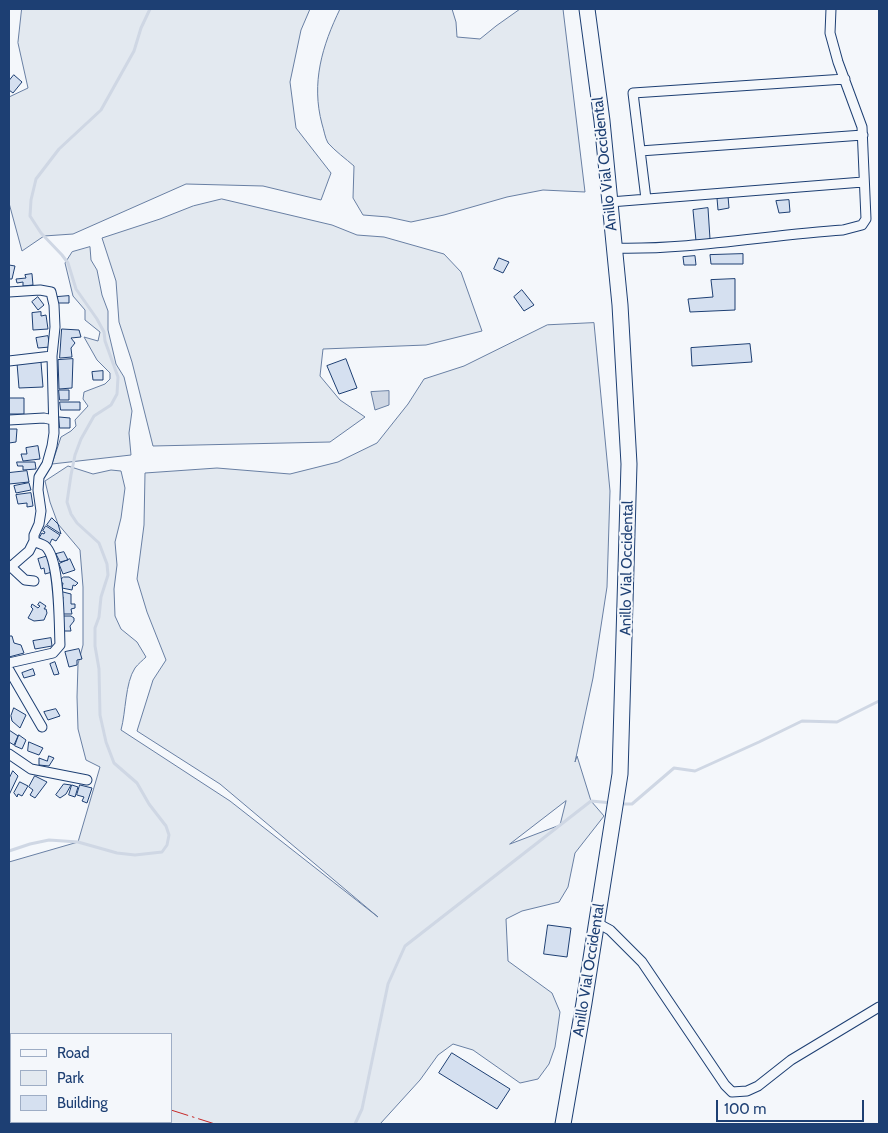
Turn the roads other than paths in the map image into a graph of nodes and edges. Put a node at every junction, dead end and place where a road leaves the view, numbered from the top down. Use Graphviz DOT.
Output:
graph roads {
  1 [pos="587,9"];
  2 [pos="831,9"];
  3 [pos="845,79"];
  4 [pos="862,135"];
  5 [pos="640,151"];
  6 [pos="863,182"];
  7 [pos="646,199"];
  8 [pos="610,202"];
  9 [pos="614,248"];
  10 [pos="9,292"];
  11 [pos="52,356"];
  12 [pos="9,361"];
  13 [pos="9,420"];
  14 [pos="53,420"];
  15 [pos="34,541"];
  16 [pos="9,566"];
  17 [pos="34,581"];
  18 [pos="9,663"];
  19 [pos="9,670"];
  20 [pos="42,727"];
  21 [pos="9,754"];
  22 [pos="86,780"];
  23 [pos="597,922"];
  24 [pos="879,1007"];
  25 [pos="563,1124"];
  1 -- 8 [label="highway, Anillo Vial Occidental"];
  2 -- 3 [label="street"];
  3 -- 4 [label="street"];
  3 -- 5 [label="street"];
  4 -- 5 [label="street"];
  4 -- 6 [label="street"];
  5 -- 7 [label="street"];
  6 -- 7 [label="street"];
  6 -- 9 [label="street"];
  7 -- 8 [label="street"];
  8 -- 9 [label="highway, Anillo Vial Occidental"];
  9 -- 23 [label="highway, Anillo Vial Occidental"];
  10 -- 11 [label="street"];
  11 -- 12 [label="street"];
  11 -- 14 [label="street"];
  13 -- 14 [label="street"];
  14 -- 15 [label="street"];
  15 -- 16 [label="street"];
  15 -- 18 [label="street"];
  16 -- 17 [label="street"];
  19 -- 20 [label="street"];
  21 -- 22 [label="street"];
  23 -- 24 [label="street"];
  23 -- 25 [label="highway, Anillo Vial Occidental"];
}
